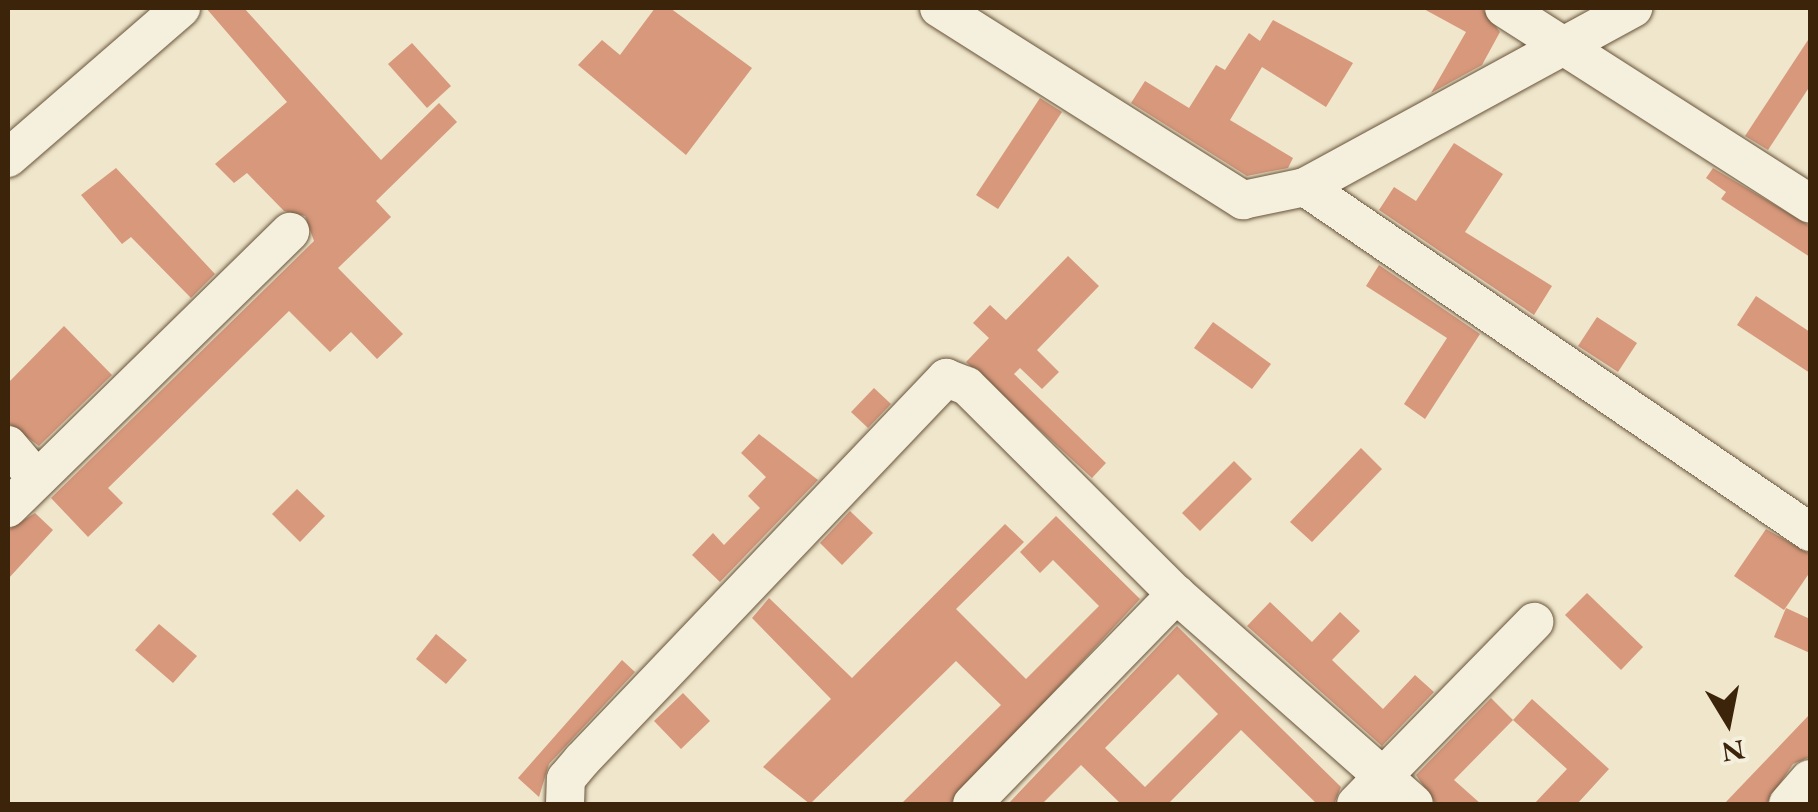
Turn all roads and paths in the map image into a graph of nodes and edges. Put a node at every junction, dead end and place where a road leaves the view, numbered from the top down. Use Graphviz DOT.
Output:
graph roads {
  1 [pos="180,8"];
  2 [pos="939,8"];
  3 [pos="1504,8"];
  4 [pos="1633,8"];
  5 [pos="1563,44"];
  6 [pos="8,158"];
  7 [pos="1305,187"];
  8 [pos="1810,204"];
  9 [pos="290,232"];
  10 [pos="8,445"];
  11 [pos="35,478"];
  12 [pos="8,508"];
  13 [pos="1810,532"];
  14 [pos="1176,594"];
  15 [pos="1534,622"];
  16 [pos="1384,776"];
  17 [pos="1810,779"];
  18 [pos="563,800"];
  19 [pos="972,804"];
  20 [pos="1356,804"];
  21 [pos="1414,804"];
  22 [pos="1788,804"];
  1 -- 6 [label="street"];
  2 -- 7 [label="street"];
  3 -- 5 [label="street"];
  4 -- 5 [label="street"];
  5 -- 7 [label="street"];
  5 -- 8 [label="street"];
  7 -- 13 [label="street"];
  9 -- 11 [label="street"];
  10 -- 11 [label="street"];
  11 -- 12 [label="street"];
  14 -- 16 [label="street"];
  14 -- 18 [label="street"];
  14 -- 19 [label="street"];
  15 -- 16 [label="street"];
  16 -- 20 [label="street"];
  16 -- 21 [label="street"];
  17 -- 22 [label="street"];
}
